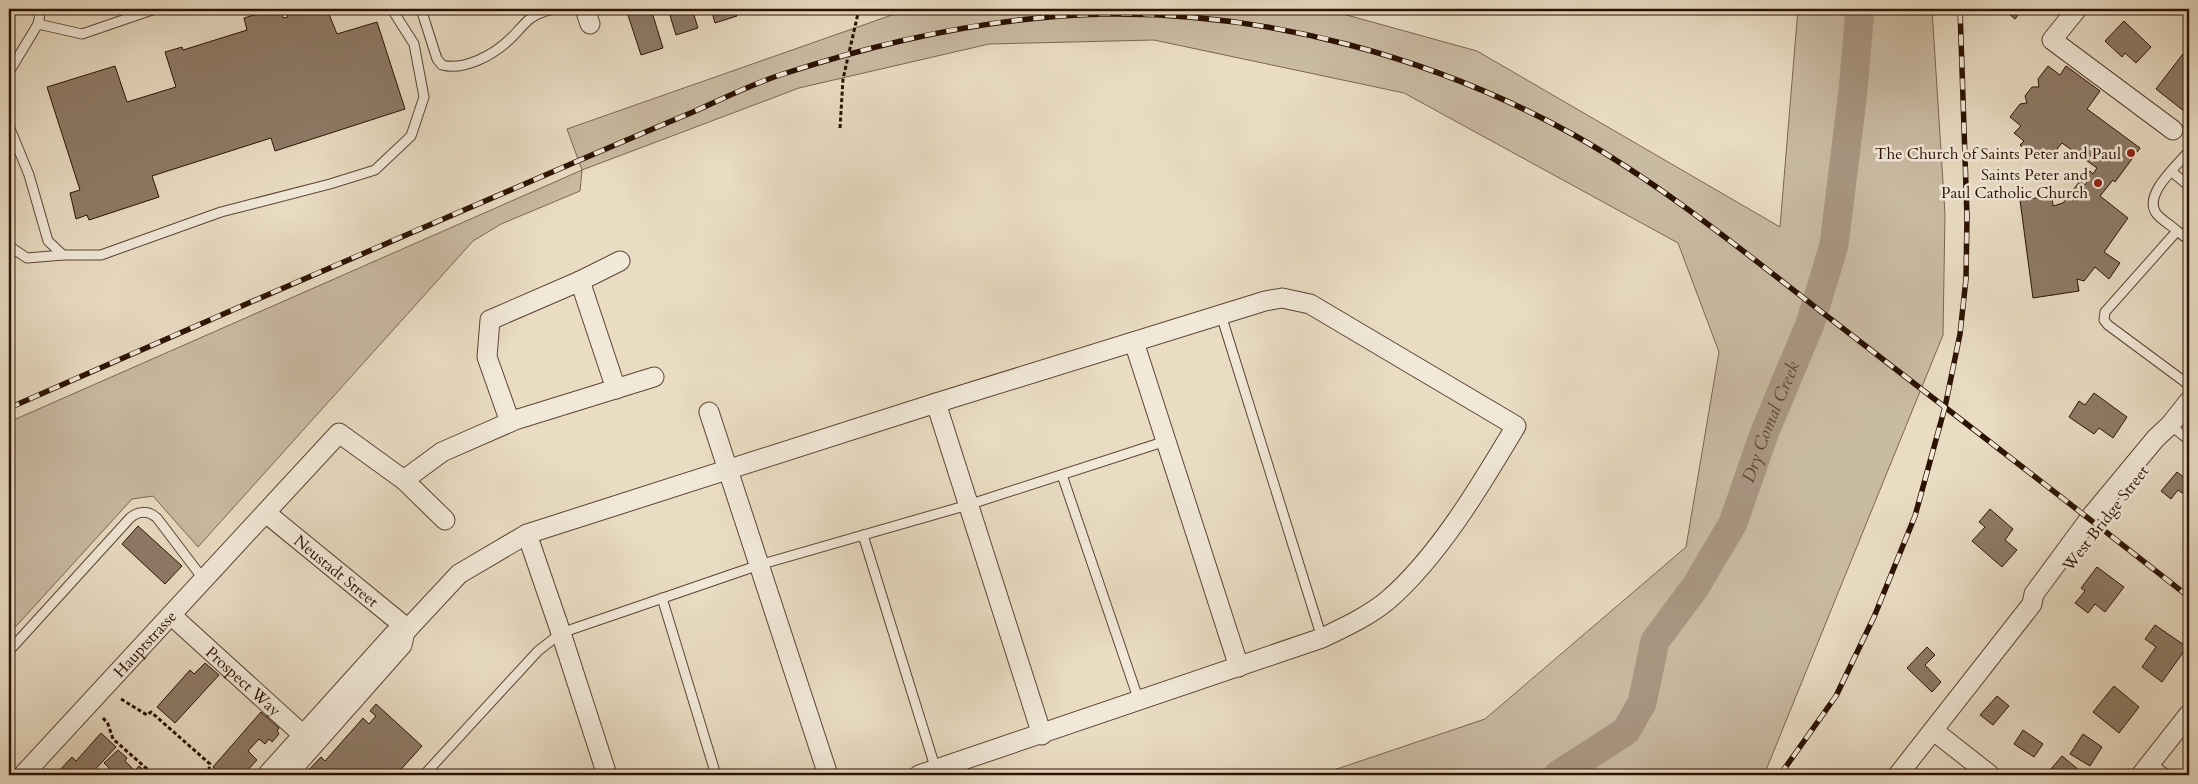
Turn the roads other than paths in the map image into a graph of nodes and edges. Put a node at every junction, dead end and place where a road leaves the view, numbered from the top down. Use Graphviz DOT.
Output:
graph roads {
  1 [pos="40,9"];
  2 [pos="154,9"];
  3 [pos="390,9"];
  4 [pos="421,9"];
  5 [pos="553,9"];
  6 [pos="2077,9"];
  7 [pos="38,24"];
  8 [pos="9,72"];
  9 [pos="9,126"];
  10 [pos="2173,130"];
  11 [pos="2189,151"];
  12 [pos="2172,172"];
  13 [pos="2189,186"];
  14 [pos="2178,231"];
  15 [pos="2189,240"];
  16 [pos="9,246"];
  17 [pos="63,254"];
  18 [pos="620,261"];
  19 [pos="580,281"];
  20 [pos="1221,315"];
  21 [pos="1134,342"];
  22 [pos="654,377"];
  23 [pos="2189,385"];
  24 [pos="616,389"];
  25 [pos="2189,401"];
  26 [pos="936,403"];
  27 [pos="709,412"];
  28 [pos="510,422"];
  29 [pos="2170,425"];
  30 [pos="2189,440"];
  31 [pos="1166,441"];
  32 [pos="728,470"];
  33 [pos="1062,475"];
  34 [pos="404,480"];
  35 [pos="968,505"];
  36 [pos="266,513"];
  37 [pos="445,520"];
  38 [pos="527,534"];
  39 [pos="863,535"];
  40 [pos="759,566"];
  41 [pos="204,580"];
  42 [pos="662,598"];
  43 [pos="171,615"];
  44 [pos="407,631"];
  45 [pos="561,633"];
  46 [pos="1322,638"];
  47 [pos="9,651"];
  48 [pos="1239,667"];
  49 [pos="1139,701"];
  50 [pos="2189,714"];
  51 [pos="1934,731"];
  52 [pos="1042,735"];
  53 [pos="309,740"];
  54 [pos="2146,769"];
  55 [pos="928,772"];
  56 [pos="25,774"];
  57 [pos="267,775"];
  58 [pos="287,775"];
  59 [pos="424,775"];
  60 [pos="607,775"];
  61 [pos="716,775"];
  62 [pos="828,775"];
  63 [pos="1898,775"];
  64 [pos="1990,775"];
  65 [pos="2167,775"];
  1 -- 7 [label="lane"];
  2 -- 7 [label="lane"];
  3 -- 17 [label="lane"];
  4 -- 5 [label="lane"];
  6 -- 10 [label="street"];
  7 -- 8 [label="lane"];
  9 -- 17 [label="lane"];
  11 -- 12 [label="lane"];
  12 -- 13 [label="lane"];
  12 -- 14 [label="lane"];
  14 -- 15 [label="lane"];
  14 -- 23 [label="lane"];
  16 -- 17 [label="lane"];
  18 -- 19 [label="street"];
  19 -- 24 [label="street"];
  19 -- 28 [label="street"];
  20 -- 21 [label="street"];
  20 -- 46 [label="lane"];
  20 -- 46 [label="street"];
  21 -- 26 [label="street"];
  21 -- 31 [label="street"];
  22 -- 24 [label="street"];
  24 -- 28 [label="street"];
  25 -- 29 [label="street, West Bridge Street"];
  26 -- 32 [label="street"];
  26 -- 35 [label="street"];
  27 -- 32 [label="street"];
  28 -- 34 [label="street"];
  29 -- 30 [label="lane"];
  29 -- 51 [label="street, West Bridge Street"];
  31 -- 33 [label="lane"];
  31 -- 48 [label="street"];
  32 -- 38 [label="street"];
  32 -- 40 [label="street"];
  33 -- 35 [label="lane"];
  33 -- 49 [label="lane"];
  34 -- 36 [label="street, Hauptstrasse"];
  34 -- 37 [label="street"];
  35 -- 39 [label="lane"];
  35 -- 52 [label="street"];
  36 -- 41 [label="street, Hauptstrasse"];
  36 -- 44 [label="street, Neustadt Street"];
  38 -- 44 [label="street"];
  38 -- 45 [label="street"];
  39 -- 40 [label="lane"];
  39 -- 55 [label="lane"];
  40 -- 42 [label="lane"];
  40 -- 62 [label="street"];
  41 -- 43 [label="street, Hauptstrasse"];
  41 -- 47 [label="lane"];
  42 -- 45 [label="lane"];
  42 -- 61 [label="lane"];
  43 -- 53 [label="street, Prospect Way"];
  43 -- 56 [label="street, Hauptstrasse"];
  44 -- 53 [label="street"];
  45 -- 59 [label="lane"];
  45 -- 60 [label="street"];
  46 -- 48 [label="street"];
  48 -- 49 [label="street"];
  49 -- 52 [label="street"];
  50 -- 54 [label="street"];
  51 -- 63 [label="street, West Bridge Street"];
  51 -- 64 [label="street"];
  52 -- 55 [label="street"];
  53 -- 57 [label="street"];
  53 -- 58 [label="street"];
  54 -- 65 [label="lane"];
}
